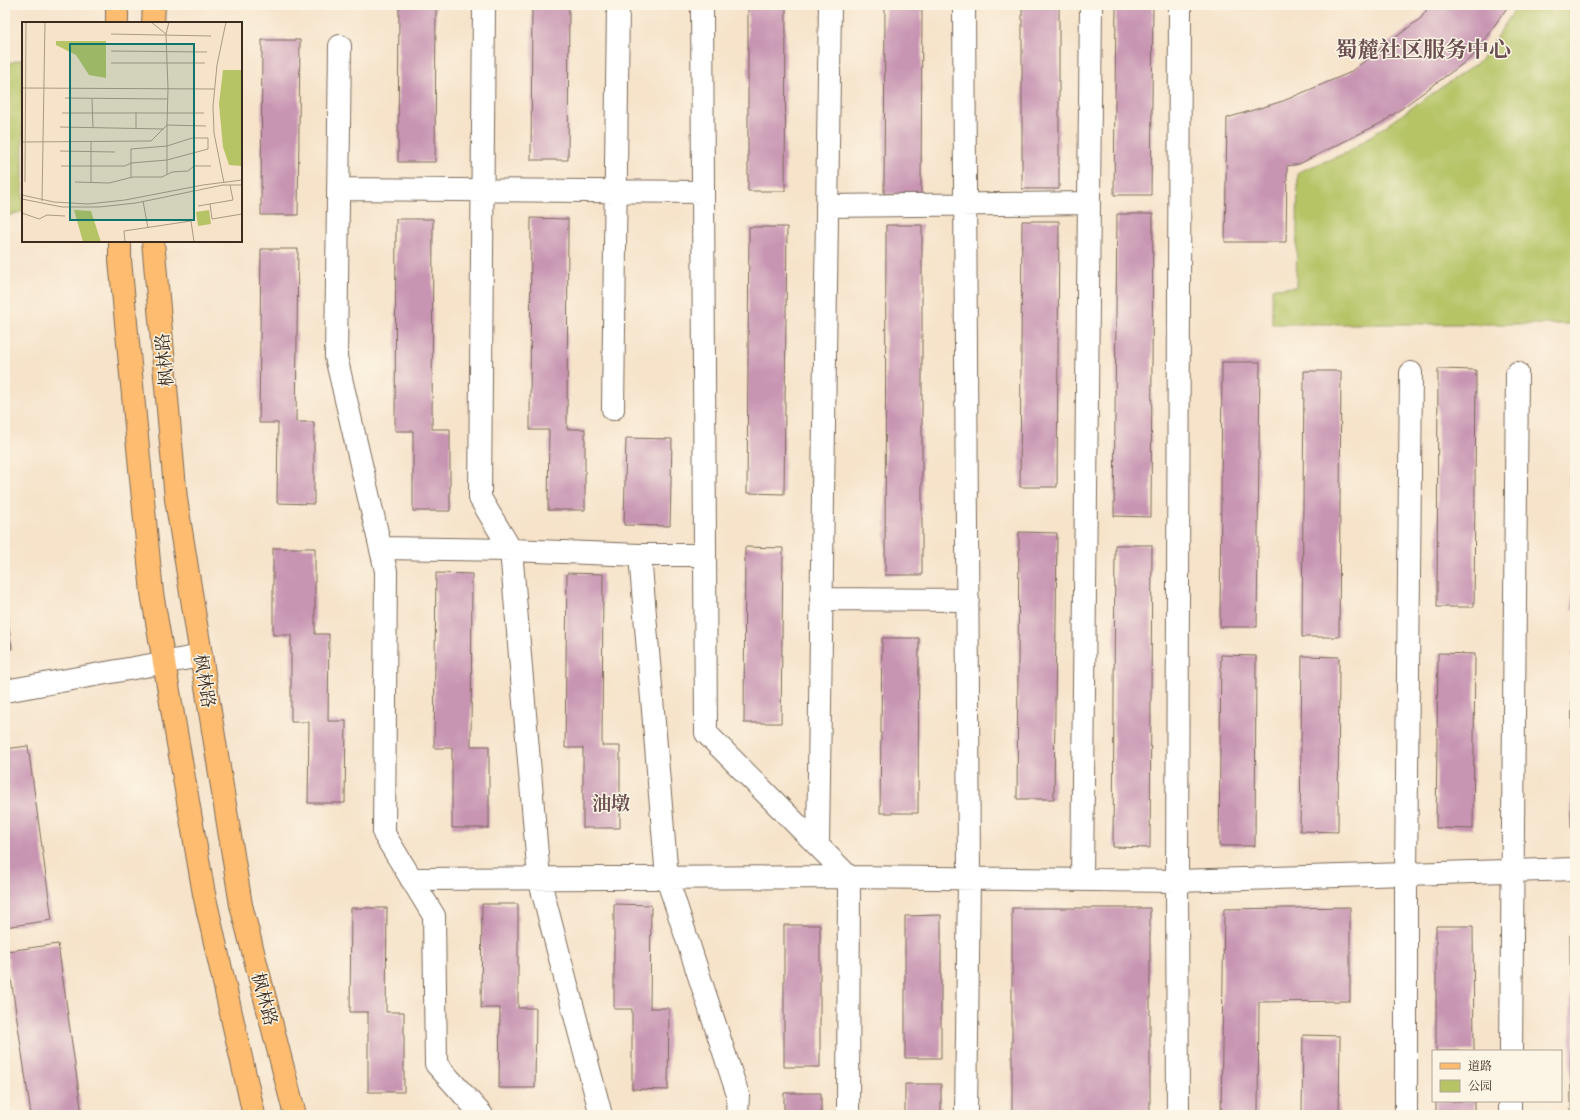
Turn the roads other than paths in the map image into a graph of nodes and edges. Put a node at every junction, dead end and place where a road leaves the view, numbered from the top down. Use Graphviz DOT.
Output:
graph roads {
  1 [pos="117,5"];
  2 [pos="154,5"];
  3 [pos="484,5"];
  4 [pos="618,5"];
  5 [pos="702,5"];
  6 [pos="830,5"];
  7 [pos="964,5"];
  8 [pos="1091,5"];
  9 [pos="1180,5"];
  10 [pos="117,22"];
  11 [pos="153,22"];
  12 [pos="340,46"];
  13 [pos="338,188"];
  14 [pos="482,190"];
  15 [pos="616,192"];
  16 [pos="703,192"];
  17 [pos="1089,204"];
  18 [pos="965,205"];
  19 [pos="827,206"];
  20 [pos="120,242"];
  21 [pos="153,242"];
  22 [pos="1411,373"];
  23 [pos="1517,373"];
  24 [pos="613,408"];
  25 [pos="381,548"];
  26 [pos="511,550"];
  27 [pos="640,555"];
  28 [pos="705,555"];
  29 [pos="821,599"];
  30 [pos="968,600"];
  31 [pos="201,656"];
  32 [pos="164,663"];
  33 [pos="5,691"];
  34 [pos="818,845"];
  35 [pos="1575,868"];
  36 [pos="1512,871"];
  37 [pos="1406,874"];
  38 [pos="849,877"];
  39 [pos="539,878"];
  40 [pos="667,878"];
  41 [pos="969,878"];
  42 [pos="411,879"];
  43 [pos="1082,880"];
  44 [pos="1177,881"];
  45 [pos="1511,1050"];
  46 [pos="1510,1102"];
  47 [pos="254,1115"];
  48 [pos="295,1115"];
  49 [pos="482,1115"];
  50 [pos="601,1115"];
  51 [pos="738,1115"];
  52 [pos="848,1115"];
  53 [pos="966,1115"];
  54 [pos="1178,1115"];
  55 [pos="1406,1115"];
  56 [pos="1510,1115"];
  1 -- 10 [label="main road"];
  2 -- 11 [label="main road"];
  3 -- 14 [label="street"];
  4 -- 15 [label="street"];
  5 -- 16 [label="street"];
  6 -- 19 [label="street"];
  7 -- 18 [label="street"];
  8 -- 17 [label="street"];
  9 -- 44 [label="street"];
  12 -- 13 [label="street"];
  13 -- 14 [label="street"];
  13 -- 25 [label="street"];
  14 -- 15 [label="street"];
  14 -- 26 [label="street"];
  15 -- 16 [label="street"];
  15 -- 24 [label="street"];
  16 -- 28 [label="street"];
  17 -- 18 [label="street"];
  17 -- 43 [label="street"];
  18 -- 19 [label="street"];
  18 -- 30 [label="street"];
  19 -- 29 [label="street"];
  20 -- 32 [label="main road, 枫林路"];
  21 -- 31 [label="main road, 枫林路"];
  22 -- 37 [label="street"];
  23 -- 36 [label="street"];
  25 -- 26 [label="street"];
  25 -- 42 [label="street"];
  26 -- 27 [label="street"];
  26 -- 39 [label="street"];
  27 -- 28 [label="street"];
  27 -- 40 [label="street"];
  28 -- 34 [label="street"];
  29 -- 30 [label="street"];
  29 -- 34 [label="street"];
  30 -- 41 [label="street"];
  31 -- 32 [label="street"];
  31 -- 48 [label="main road, 枫林路"];
  32 -- 33 [label="street"];
  32 -- 47 [label="main road, 枫林路"];
  34 -- 38 [label="street"];
  35 -- 36 [label="street"];
  36 -- 37 [label="street"];
  36 -- 45 [label="street"];
  37 -- 44 [label="street"];
  37 -- 55 [label="street"];
  38 -- 40 [label="street"];
  38 -- 41 [label="street"];
  38 -- 52 [label="street"];
  39 -- 40 [label="street"];
  39 -- 42 [label="street"];
  39 -- 50 [label="street"];
  40 -- 51 [label="street"];
  41 -- 43 [label="street"];
  41 -- 53 [label="street"];
  42 -- 49 [label="street"];
  43 -- 44 [label="street"];
  44 -- 54 [label="street"];
  46 -- 56 [label="street"];
}
